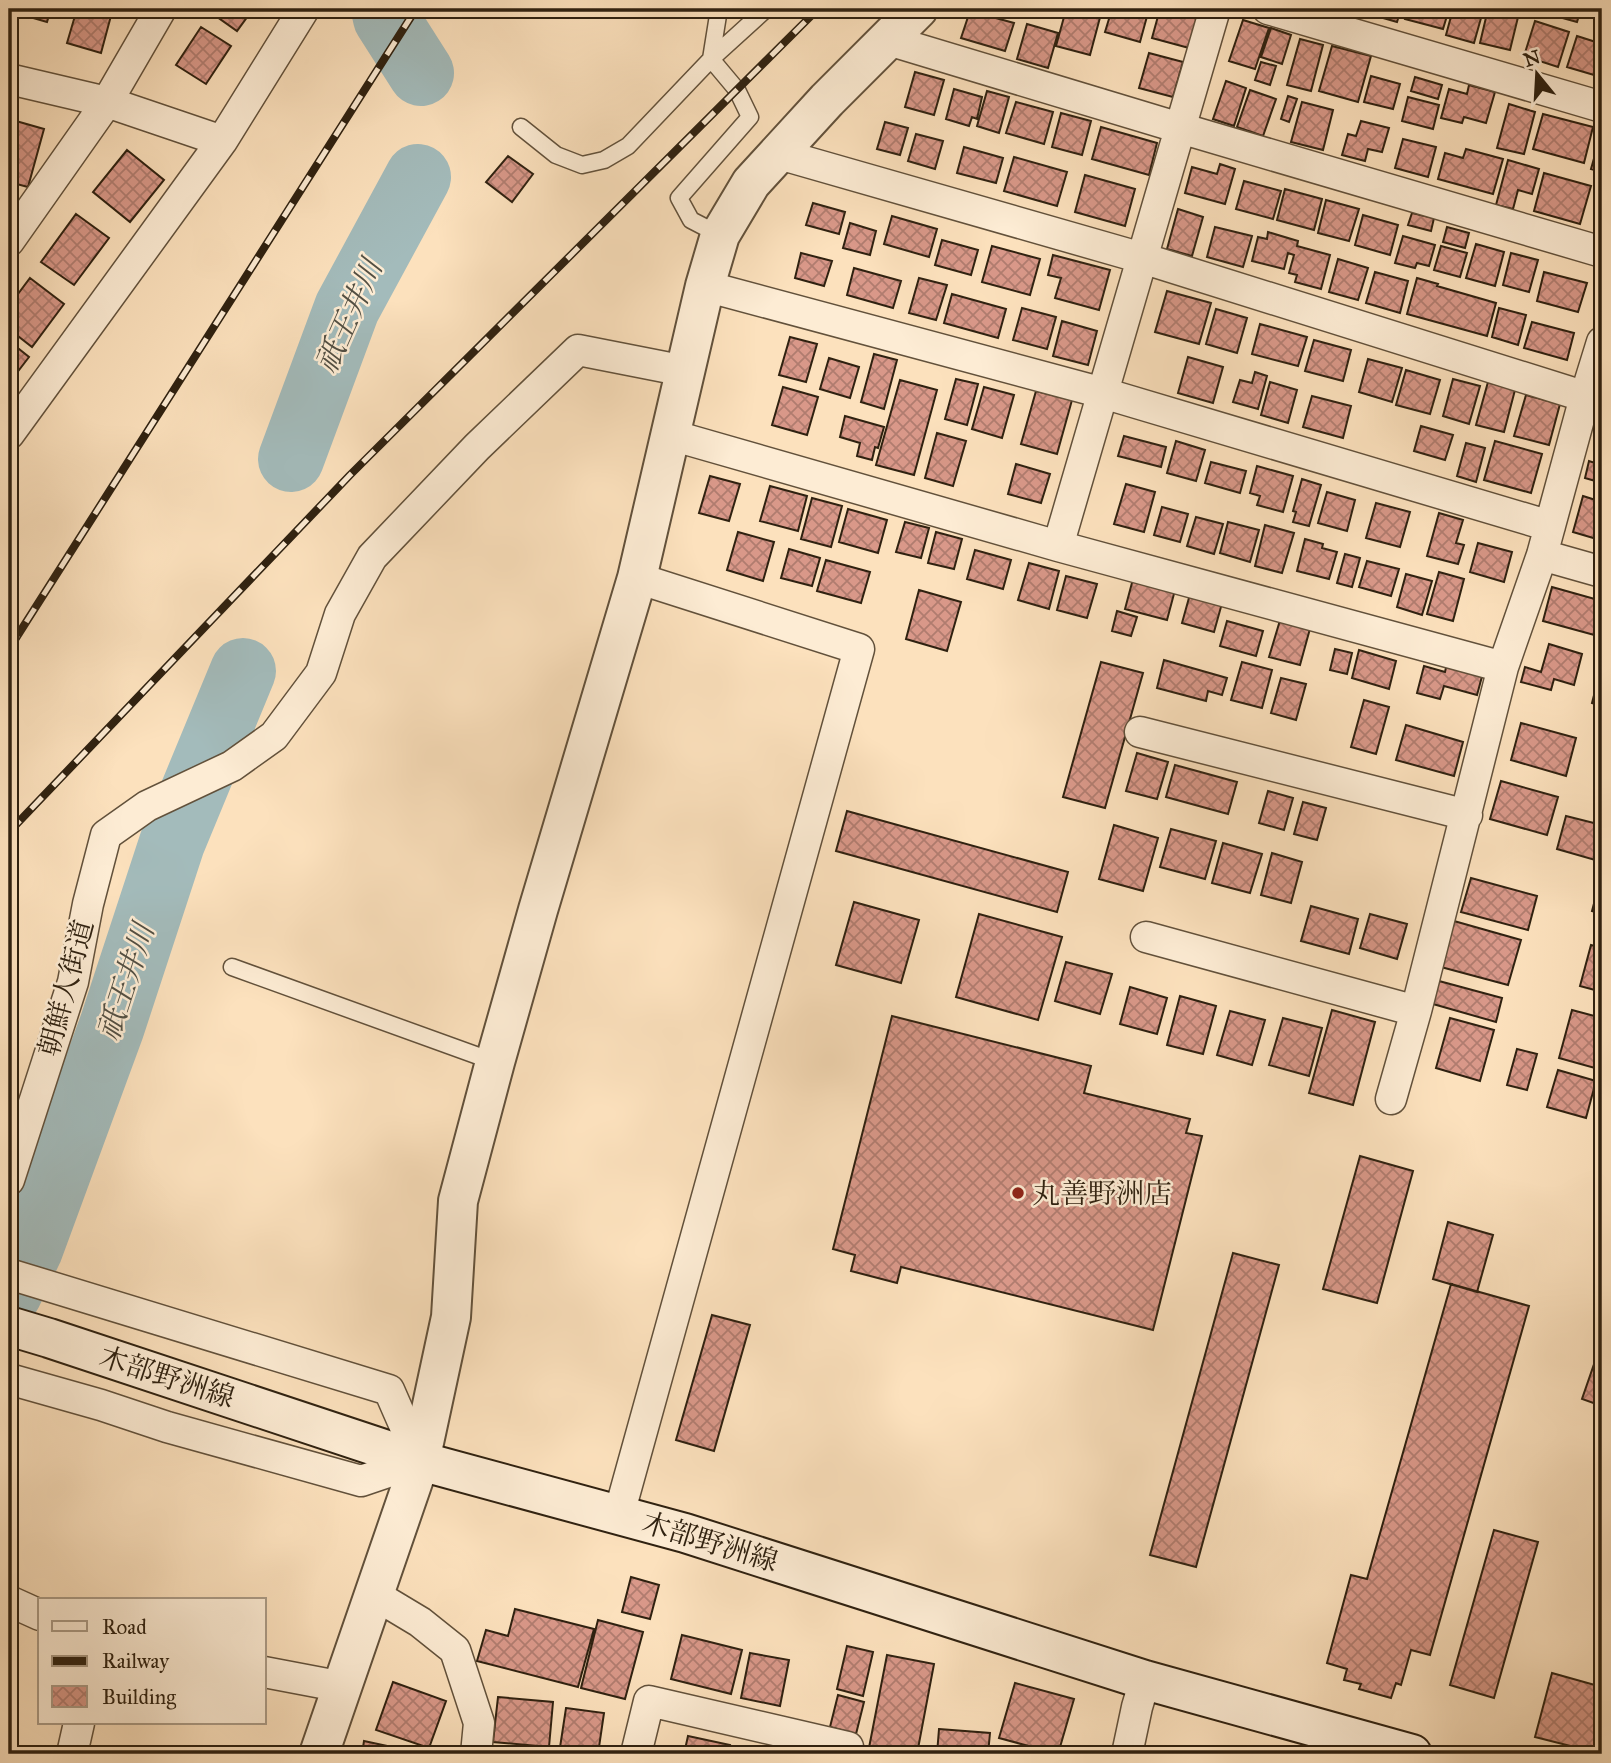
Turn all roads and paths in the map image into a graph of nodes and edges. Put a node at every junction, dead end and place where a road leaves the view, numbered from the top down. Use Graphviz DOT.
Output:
graph roads {
  1 [pos="161,9"];
  2 [pos="304,9"];
  3 [pos="719,9"];
  4 [pos="766,9"];
  5 [pos="918,9"];
  6 [pos="1215,9"];
  7 [pos="1268,9"];
  8 [pos="888,40"];
  9 [pos="711,59"];
  10 [pos="9,79"];
  11 [pos="107,102"];
  12 [pos="1602,107"];
  13 [pos="521,127"];
  14 [pos="1180,128"];
  15 [pos="222,141"];
  16 [pos="779,154"];
  17 [pos="720,235"];
  18 [pos="9,241"];
  19 [pos="1602,252"];
  20 [pos="1142,258"];
  21 [pos="705,286"];
  22 [pos="1602,342"];
  23 [pos="685,372"];
  24 [pos="1102,394"];
  25 [pos="1593,400"];
  26 [pos="9,434"];
  27 [pos="671,435"];
  28 [pos="1550,526"];
  29 [pos="1058,546"];
  30 [pos="1542,555"];
  31 [pos="1602,572"];
  32 [pos="637,578"];
  33 [pos="1503,667"];
  34 [pos="1140,732"];
  35 [pos="1467,815"];
  36 [pos="1146,937"];
  37 [pos="232,967"];
  38 [pos="1416,1011"];
  39 [pos="495,1062"];
  40 [pos="1391,1099"];
  41 [pos="9,1180"];
  42 [pos="9,1274"];
  43 [pos="9,1326"];
  44 [pos="9,1379"];
  45 [pos="420,1461"];
  46 [pos="619,1514"];
  47 [pos="375,1595"];
  48 [pos="9,1601"];
  49 [pos="38,1614"];
  50 [pos="266,1672"];
  51 [pos="1145,1680"];
  52 [pos="343,1687"];
  53 [pos="79,1724"];
  54 [pos="72,1754"];
  55 [pos="319,1754"];
  56 [pos="476,1754"];
  57 [pos="636,1754"];
  58 [pos="846,1754"];
  59 [pos="1128,1754"];
  60 [pos="1412,1754"];
  1 -- 11 [label="street"];
  2 -- 15 [label="street"];
  3 -- 9 [label="lane"];
  4 -- 9 [label="lane"];
  5 -- 8 [label="street"];
  6 -- 14 [label="street"];
  7 -- 12 [label="street"];
  8 -- 14 [label="street"];
  8 -- 16 [label="street"];
  9 -- 13 [label="lane"];
  9 -- 17 [label="lane"];
  10 -- 11 [label="street"];
  11 -- 15 [label="street"];
  11 -- 18 [label="street"];
  14 -- 19 [label="street"];
  14 -- 20 [label="street"];
  15 -- 26 [label="street"];
  16 -- 17 [label="street"];
  16 -- 20 [label="street"];
  17 -- 21 [label="street"];
  20 -- 24 [label="street"];
  20 -- 25 [label="street"];
  21 -- 23 [label="street"];
  21 -- 24 [label="street"];
  22 -- 25 [label="street"];
  23 -- 27 [label="street"];
  23 -- 41 [label="street, 朝鮮人街道"];
  24 -- 28 [label="street"];
  24 -- 29 [label="street"];
  25 -- 28 [label="street"];
  27 -- 29 [label="street"];
  27 -- 32 [label="street"];
  28 -- 30 [label="street"];
  29 -- 33 [label="street"];
  30 -- 31 [label="street"];
  30 -- 33 [label="street"];
  32 -- 39 [label="street"];
  32 -- 46 [label="street"];
  33 -- 35 [label="street"];
  34 -- 35 [label="street"];
  35 -- 38 [label="street"];
  36 -- 38 [label="street"];
  37 -- 39 [label="lane"];
  38 -- 40 [label="street"];
  39 -- 45 [label="street"];
  42 -- 45 [label="street"];
  43 -- 45 [label="street, 木部野洲線"];
  44 -- 45 [label="street"];
  45 -- 46 [label="street, 木部野洲線"];
  45 -- 47 [label="street"];
  46 -- 51 [label="street, 木部野洲線"];
  47 -- 52 [label="street"];
  47 -- 56 [label="street"];
  48 -- 49 [label="street"];
  50 -- 52 [label="street"];
  51 -- 59 [label="street"];
  51 -- 60 [label="street, 木部野洲線"];
  52 -- 55 [label="street"];
  53 -- 54 [label="street"];
  57 -- 58 [label="street"];
}
